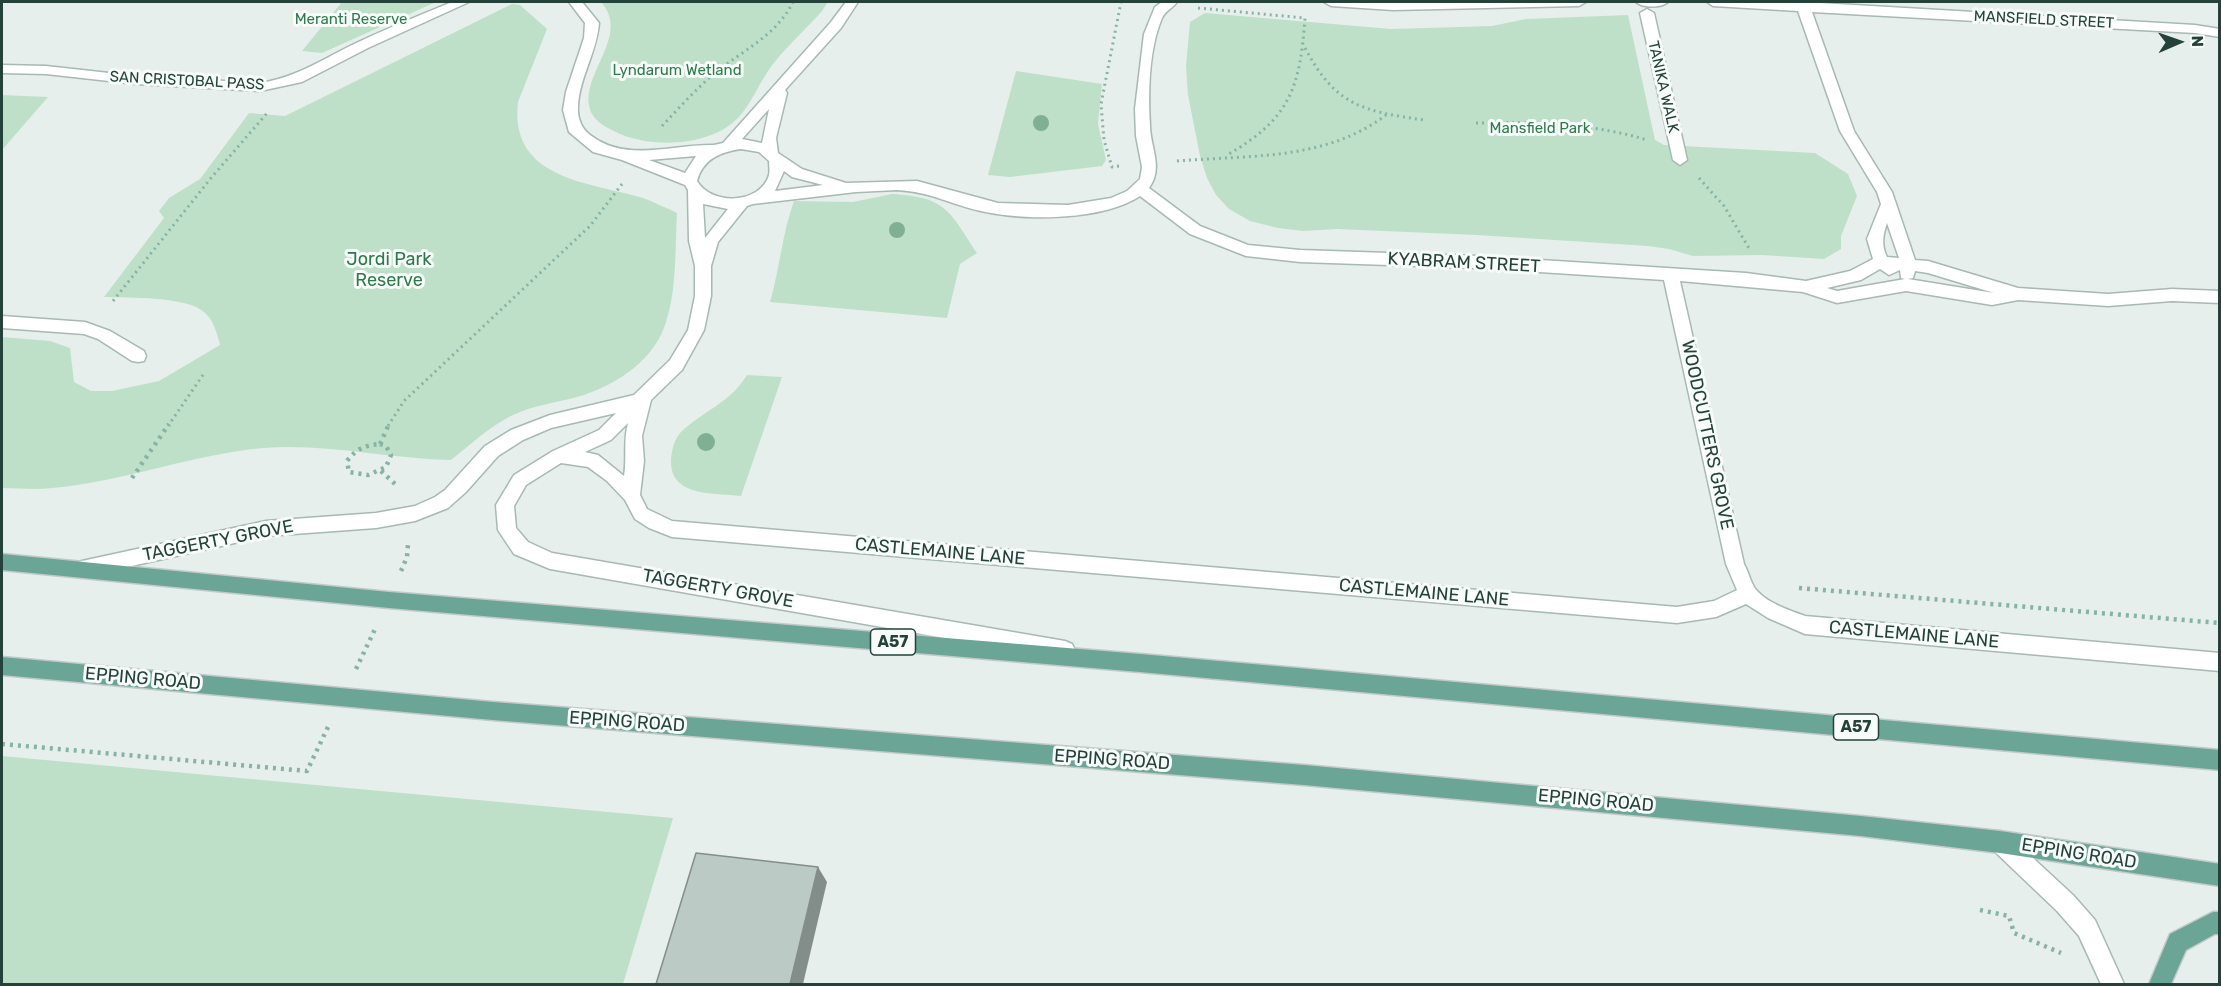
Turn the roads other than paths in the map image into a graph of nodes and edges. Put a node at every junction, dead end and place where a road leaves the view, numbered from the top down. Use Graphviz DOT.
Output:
graph roads {
  1 [pos="462,2"];
  2 [pos="575,2"];
  3 [pos="852,2"];
  4 [pos="1171,2"];
  5 [pos="1331,2"];
  6 [pos="1538,2"];
  7 [pos="1544,2"];
  8 [pos="1579,2"];
  9 [pos="1661,2"];
  10 [pos="1713,2"];
  11 [pos="1972,2"];
  12 [pos="1803,6"];
  13 [pos="1645,7"];
  14 [pos="1979,16"];
  15 [pos="2220,26"];
  16 [pos="2195,29"];
  17 [pos="2220,33"];
  18 [pos="2,69"];
  19 [pos="781,88"];
  20 [pos="729,145"];
  21 [pos="713,150"];
  22 [pos="773,156"];
  23 [pos="634,157"];
  24 [pos="1680,160"];
  25 [pos="692,186"];
  26 [pos="865,187"];
  27 [pos="1140,189"];
  28 [pos="747,201"];
  29 [pos="1887,206"];
  30 [pos="1882,262"];
  31 [pos="1908,263"];
  32 [pos="703,266"];
  33 [pos="1671,274"];
  34 [pos="1906,285"];
  35 [pos="1804,286"];
  36 [pos="2018,294"];
  37 [pos="2220,297"];
  38 [pos="2,322"];
  39 [pos="138,356"];
  40 [pos="643,399"];
  41 [pos="559,456"];
  42 [pos="631,495"];
  43 [pos="2,562"];
  44 [pos="82,569"];
  45 [pos="1748,594"];
  46 [pos="2220,662"];
  47 [pos="1140,663"];
  48 [pos="2,666"];
  49 [pos="2220,760"];
  50 [pos="2000,842"];
  51 [pos="2220,875"];
  52 [pos="2220,923"];
  53 [pos="2112,984"];
  54 [pos="2160,984"];
  1 -- 18 [label="street, SAN CRISTOBAL PASS"];
  2 -- 23 [label="street"];
  3 -- 19 [label="street"];
  4 -- 27 [label="street"];
  5 -- 6 [label="street"];
  7 -- 8 [label="street"];
  9 -- 13 [label="street"];
  10 -- 12 [label="street, MANSFIELD STREET"];
  11 -- 14 [label="street"];
  12 -- 14 [label="street, MANSFIELD STREET"];
  12 -- 29 [label="street"];
  13 -- 24 [label="street, TANIKA WALK"];
  14 -- 16 [label="street, MANSFIELD STREET"];
  15 -- 16 [label="street, MANSFIELD STREET"];
  16 -- 17 [label="street, MANSFIELD STREET"];
  19 -- 20 [label="street"];
  19 -- 22 [label="street"];
  20 -- 21 [label="street"];
  20 -- 22 [label="street"];
  21 -- 23 [label="street"];
  21 -- 25 [label="street"];
  22 -- 26 [label="street"];
  22 -- 28 [label="street"];
  23 -- 25 [label="street"];
  25 -- 28 [label="street"];
  25 -- 32 [label="street, TAGGERTY GROVE"];
  26 -- 27 [label="street"];
  26 -- 28 [label="street"];
  27 -- 33 [label="street, KYABRAM STREET"];
  28 -- 32 [label="street, TAGGERTY GROVE"];
  29 -- 30 [label="street"];
  29 -- 31 [label="street"];
  30 -- 31 [label="street, KYABRAM STREET"];
  30 -- 34 [label="street"];
  30 -- 35 [label="street, KYABRAM STREET"];
  31 -- 34 [label="street"];
  31 -- 36 [label="street, KYABRAM STREET"];
  32 -- 40 [label="street, TAGGERTY GROVE"];
  33 -- 35 [label="street, KYABRAM STREET"];
  33 -- 45 [label="street, WOODCUTTERS GROVE"];
  34 -- 35 [label="street, KYABRAM STREET"];
  34 -- 36 [label="street, KYABRAM STREET"];
  36 -- 37 [label="street, KYABRAM STREET"];
  38 -- 39 [label="street"];
  40 -- 41 [label="street, TAGGERTY GROVE"];
  40 -- 42 [label="street"];
  40 -- 44 [label="street, TAGGERTY GROVE"];
  41 -- 42 [label="street, CASTLEMAINE LANE"];
  41 -- 47 [label="street, TAGGERTY GROVE"];
  42 -- 45 [label="street, CASTLEMAINE LANE"];
  43 -- 44 [label="main road, A57"];
  44 -- 47 [label="main road, A57"];
  45 -- 46 [label="street, CASTLEMAINE LANE"];
  47 -- 49 [label="main road, A57"];
  48 -- 50 [label="main road, EPPING ROAD"];
  50 -- 51 [label="main road, EPPING ROAD"];
  50 -- 53 [label="street"];
  52 -- 54 [label="main road"];
}
